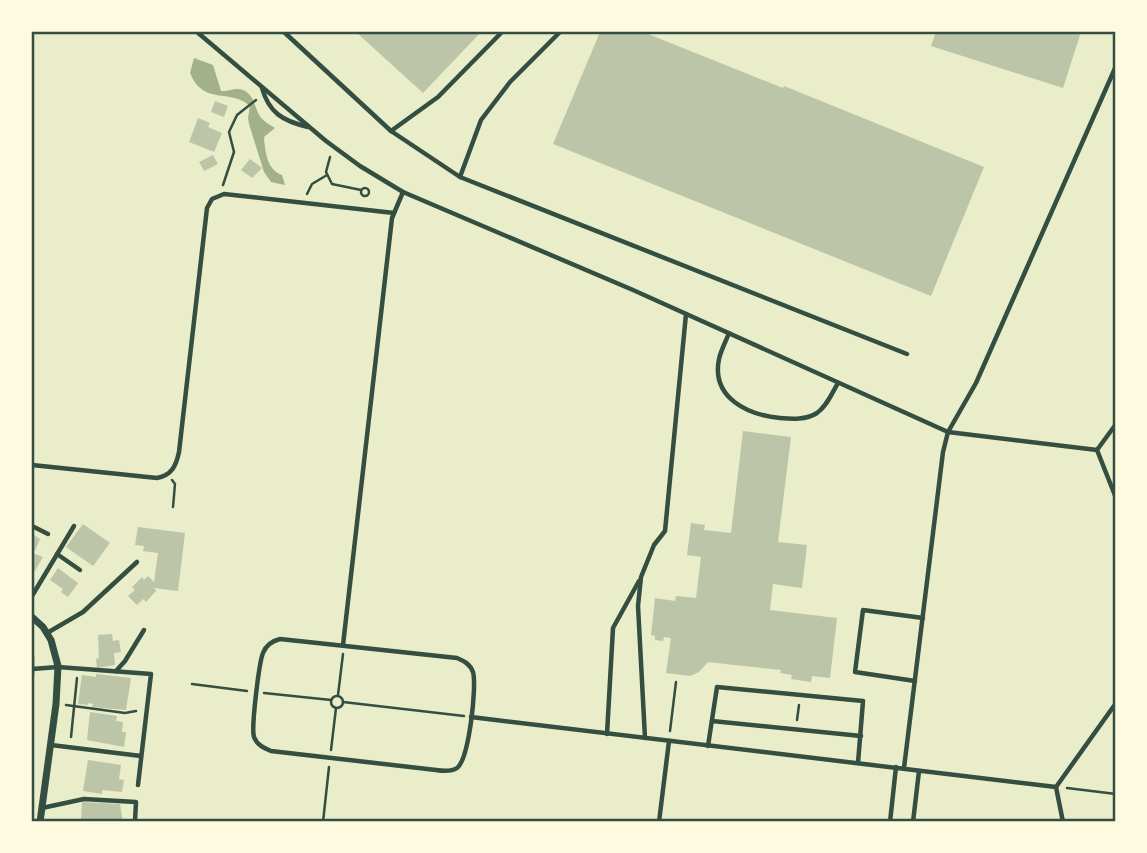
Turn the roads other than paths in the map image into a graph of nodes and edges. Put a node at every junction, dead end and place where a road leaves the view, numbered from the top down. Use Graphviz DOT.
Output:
graph roads {
  1 [pos="197,32"];
  2 [pos="285,32"];
  3 [pos="502,32"];
  4 [pos="560,32"];
  5 [pos="1115,66"];
  6 [pos="262,87"];
  7 [pos="311,128"];
  8 [pos="391,131"];
  9 [pos="460,177"];
  10 [pos="403,192"];
  11 [pos="394,213"];
  12 [pos="686,314"];
  13 [pos="729,333"];
  14 [pos="907,354"];
  15 [pos="838,383"];
  16 [pos="1115,424"];
  17 [pos="948,432"];
  18 [pos="1097,450"];
  19 [pos="32,465"];
  20 [pos="1115,498"];
  21 [pos="32,526"];
  22 [pos="74,526"];
  23 [pos="48,534"];
  24 [pos="57,554"];
  25 [pos="137,562"];
  26 [pos="80,570"];
  27 [pos="641,577"];
  28 [pos="32,596"];
  29 [pos="32,617"];
  30 [pos="923,618"];
  31 [pos="144,630"];
  32 [pos="47,633"];
  33 [pos="343,646"];
  34 [pos="32,657"];
  35 [pos="58,667"];
  36 [pos="32,669"];
  37 [pos="116,671"];
  38 [pos="32,676"];
  39 [pos="915,681"];
  40 [pos="1115,703"];
  41 [pos="471,717"];
  42 [pos="711,721"];
  43 [pos="607,734"];
  44 [pos="860,736"];
  45 [pos="646,738"];
  46 [pos="669,741"];
  47 [pos="51,745"];
  48 [pos="708,746"];
  49 [pos="141,756"];
  50 [pos="858,763"];
  51 [pos="896,767"];
  52 [pos="904,768"];
  53 [pos="919,771"];
  54 [pos="138,785"];
  55 [pos="1056,787"];
  56 [pos="42,808"];
  57 [pos="32,816"];
  58 [pos="41,819"];
  59 [pos="135,821"];
  60 [pos="659,821"];
  61 [pos="890,821"];
  62 [pos="913,821"];
  63 [pos="1063,821"];
  1 -- 6 [label="lane"];
  2 -- 8 [label="lane"];
  3 -- 8 [label="lane"];
  4 -- 9 [label="lane"];
  5 -- 17 [label="lane"];
  6 -- 7 [label="lane"];
  6 -- 7 [label="lane"];
  7 -- 10 [label="lane"];
  8 -- 9 [label="lane"];
  9 -- 14 [label="lane"];
  10 -- 11 [label="lane"];
  10 -- 12 [label="lane"];
  11 -- 19 [label="lane"];
  11 -- 33 [label="lane"];
  12 -- 13 [label="lane"];
  12 -- 27 [label="lane"];
  13 -- 15 [label="lane"];
  13 -- 15 [label="lane"];
  15 -- 17 [label="lane"];
  16 -- 18 [label="lane"];
  17 -- 18 [label="lane"];
  17 -- 30 [label="lane"];
  18 -- 20 [label="lane"];
  21 -- 23 [label="lane"];
  22 -- 24 [label="lane"];
  24 -- 26 [label="lane"];
  24 -- 28 [label="lane"];
  25 -- 32 [label="lane"];
  27 -- 43 [label="lane"];
  27 -- 45 [label="lane"];
  29 -- 32 [label="street"];
  30 -- 39 [label="lane"];
  30 -- 39 [label="lane"];
  31 -- 37 [label="lane"];
  32 -- 35 [label="street"];
  33 -- 41 [label="lane"];
  33 -- 41 [label="lane"];
  34 -- 36 [label="lane"];
  35 -- 36 [label="lane"];
  35 -- 37 [label="lane"];
  35 -- 47 [label="street"];
  36 -- 38 [label="lane"];
  37 -- 49 [label="lane"];
  39 -- 52 [label="lane"];
  40 -- 55 [label="lane"];
  41 -- 43 [label="lane"];
  42 -- 44 [label="lane"];
  42 -- 44 [label="lane"];
  42 -- 48 [label="lane"];
  43 -- 45 [label="lane"];
  44 -- 50 [label="lane"];
  45 -- 46 [label="lane"];
  46 -- 48 [label="lane"];
  46 -- 60 [label="lane"];
  47 -- 49 [label="lane"];
  47 -- 56 [label="street"];
  48 -- 50 [label="lane"];
  49 -- 54 [label="lane"];
  50 -- 51 [label="lane"];
  51 -- 52 [label="lane"];
  51 -- 61 [label="lane"];
  52 -- 53 [label="lane"];
  53 -- 55 [label="lane"];
  53 -- 62 [label="lane"];
  55 -- 63 [label="lane"];
  56 -- 58 [label="street"];
  56 -- 59 [label="lane"];
  57 -- 58 [label="lane"];
}
